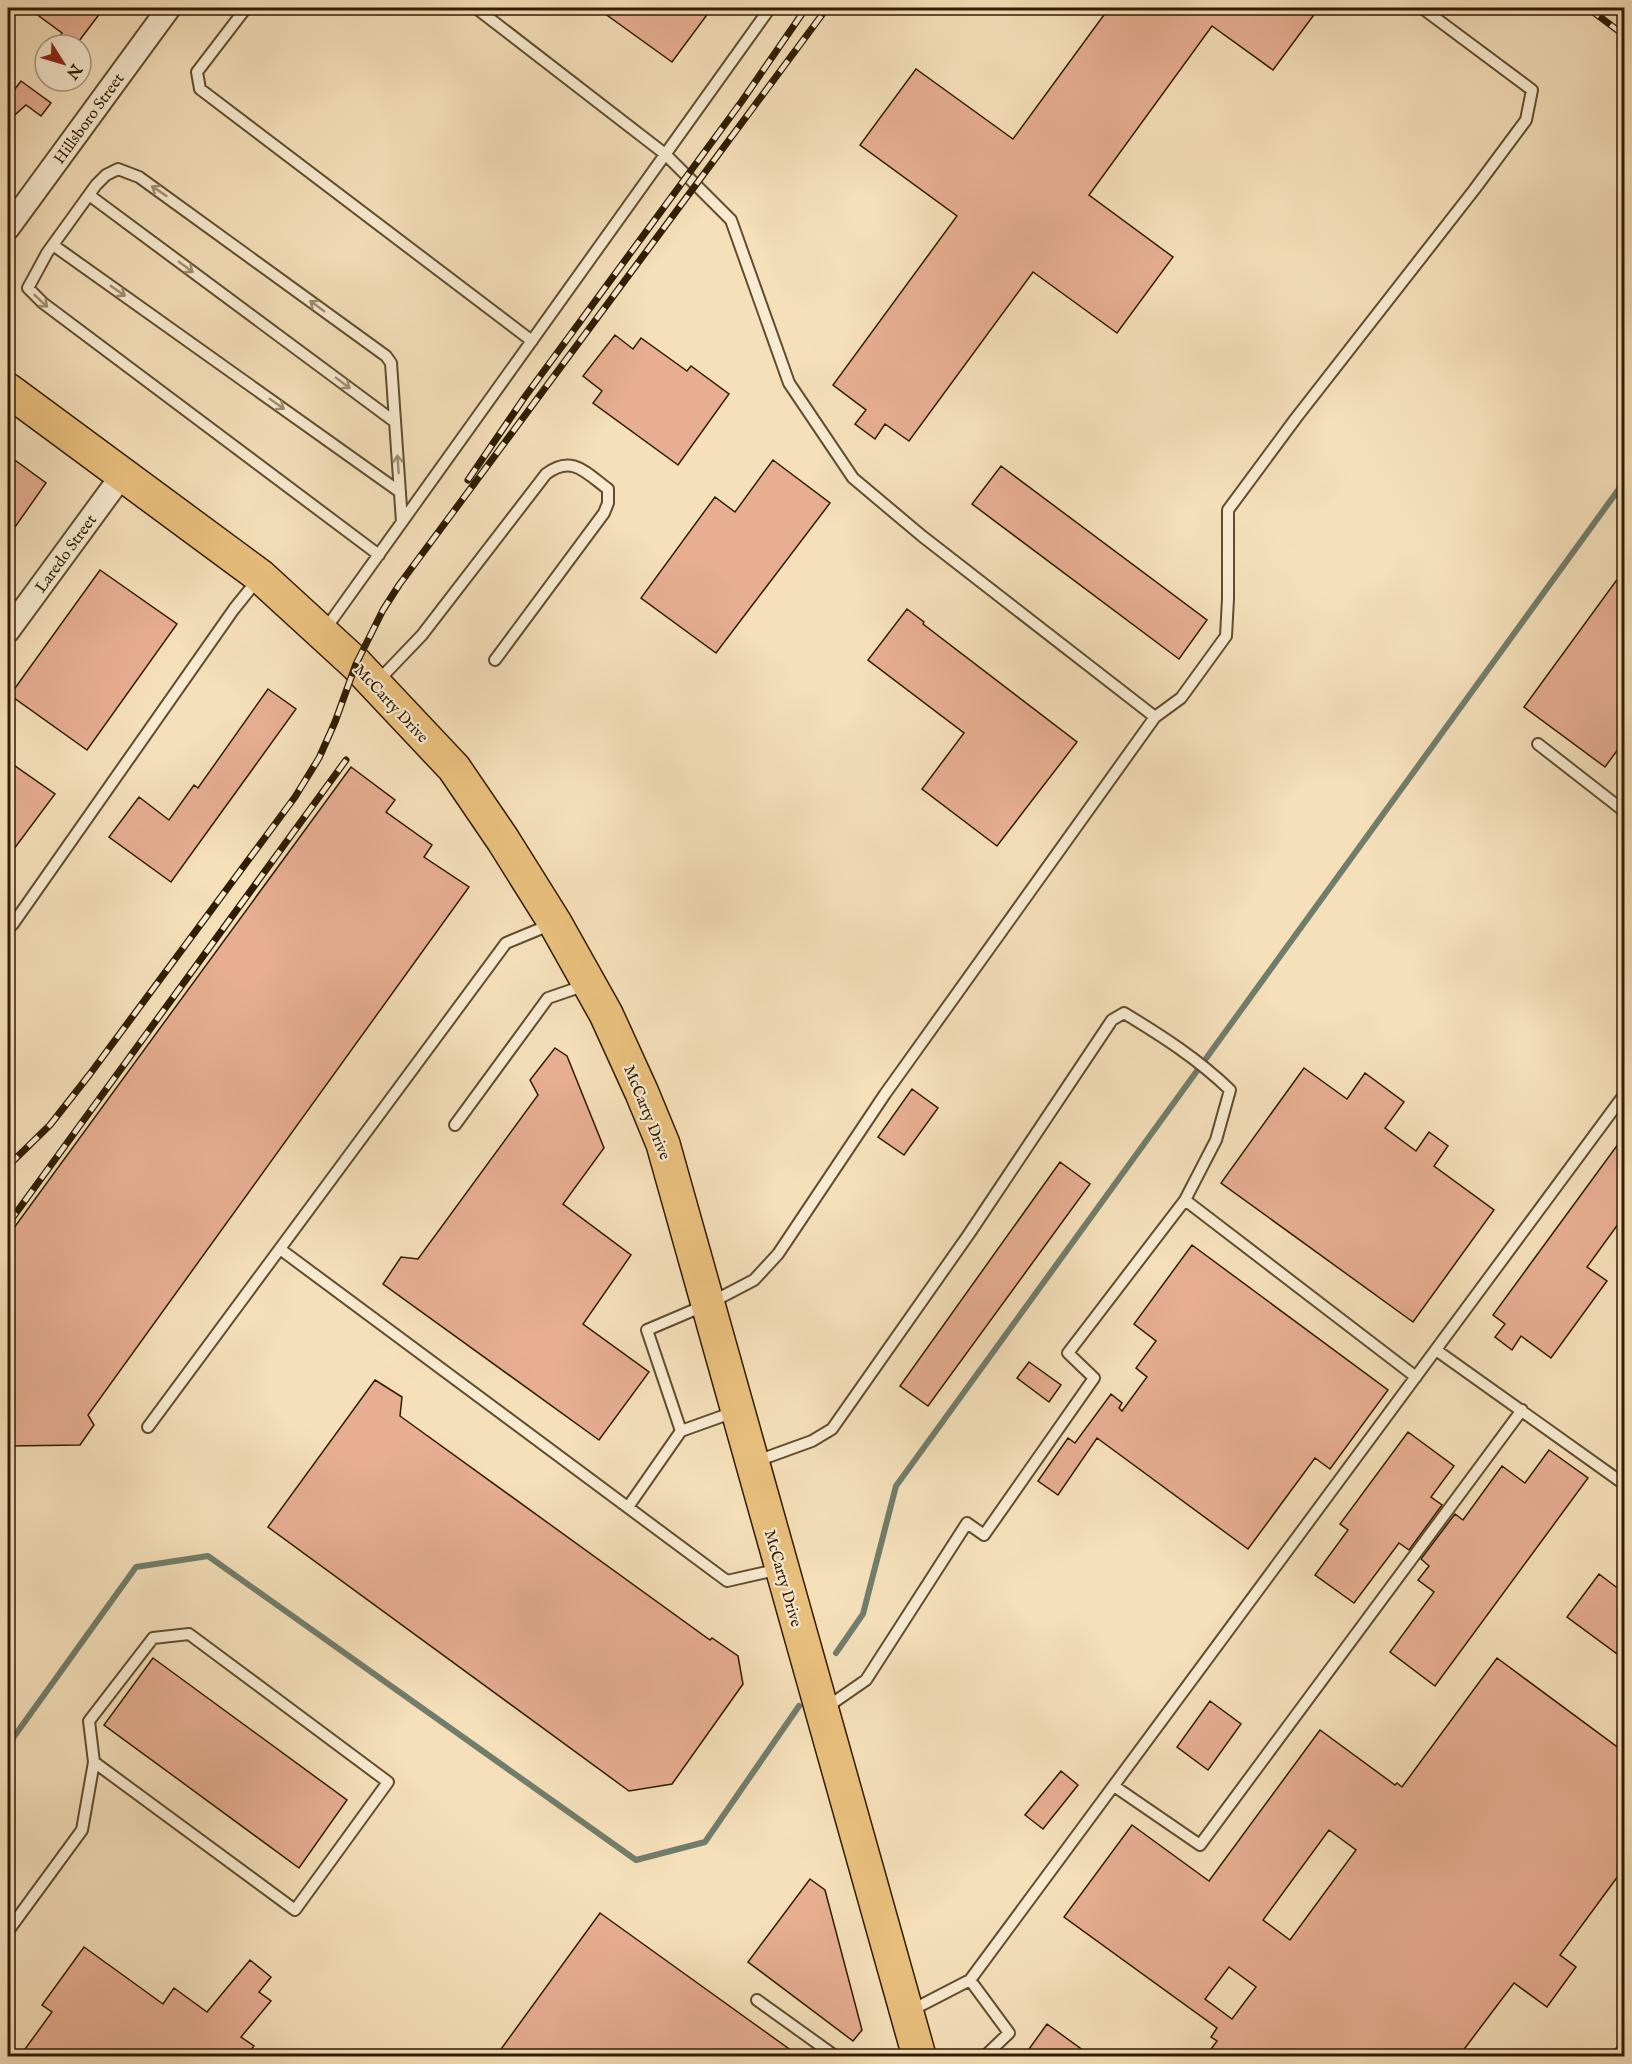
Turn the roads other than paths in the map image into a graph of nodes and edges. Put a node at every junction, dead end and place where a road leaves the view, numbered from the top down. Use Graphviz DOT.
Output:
graph roads {
  1 [pos="170,8"];
  2 [pos="246,8"];
  3 [pos="476,8"];
  4 [pos="771,8"];
  5 [pos="1422,8"];
  6 [pos="665,154"];
  7 [pos="89,195"];
  8 [pos="8,228"];
  9 [pos="53,245"];
  10 [pos="532,341"];
  11 [pos="8,390"];
  12 [pos="395,422"];
  13 [pos="123,474"];
  14 [pos="400,492"];
  15 [pos="402,522"];
  16 [pos="379,555"];
  17 [pos="260,576"];
  18 [pos="8,631"];
  19 [pos="322,634"];
  20 [pos="495,660"];
  21 [pos="375,685"];
  22 [pos="1155,717"];
  23 [pos="1538,744"];
  24 [pos="1624,811"];
  25 [pos="555,923"];
  26 [pos="8,928"];
  27 [pos="589,984"];
  28 [pos="1624,1095"];
  29 [pos="455,1125"];
  30 [pos="1185,1200"];
  31 [pos="280,1249"];
  32 [pos="708,1304"];
  33 [pos="1436,1350"];
  34 [pos="1416,1377"];
  35 [pos="1522,1410"];
  36 [pos="738,1411"];
  37 [pos="148,1428"];
  38 [pos="681,1431"];
  39 [pos="752,1463"];
  40 [pos="1624,1484"];
  41 [pos="628,1507"];
  42 [pos="782,1568"];
  43 [pos="822,1711"];
  44 [pos="94,1762"];
  45 [pos="1114,1786"];
  46 [pos="8,1931"];
  47 [pos="970,1980"];
  48 [pos="757,2000"];
  49 [pos="907,2012"];
  50 [pos="1624,2048"];
  51 [pos="835,2056"];
  52 [pos="919,2056"];
  53 [pos="985,2056"];
  54 [pos="1618,2056"];
  1 -- 8 [label="street, Hillsboro Street"];
  2 -- 10 [label="lane"];
  3 -- 6 [label="lane"];
  4 -- 6 [label="lane"];
  5 -- 22 [label="lane"];
  6 -- 10 [label="lane"];
  6 -- 22 [label="lane"];
  7 -- 9 [label="lane"];
  7 -- 12 [label="lane, one-way"];
  12 -- 7 [label="lane, one-way"];
  9 -- 14 [label="lane, one-way"];
  9 -- 16 [label="lane, one-way"];
  10 -- 15 [label="lane"];
  11 -- 13 [label="main road, McCarty Drive"];
  14 -- 12 [label="lane, one-way"];
  13 -- 17 [label="main road, McCarty Drive"];
  13 -- 18 [label="street, Laredo Street"];
  14 -- 15 [label="lane"];
  15 -- 16 [label="lane"];
  16 -- 19 [label="lane"];
  17 -- 19 [label="main road, McCarty Drive"];
  17 -- 26 [label="lane"];
  19 -- 21 [label="main road, McCarty Drive"];
  20 -- 21 [label="lane"];
  21 -- 25 [label="main road, McCarty Drive"];
  22 -- 32 [label="lane"];
  23 -- 24 [label="lane"];
  25 -- 27 [label="main road, McCarty Drive"];
  25 -- 31 [label="lane"];
  27 -- 29 [label="lane"];
  27 -- 32 [label="main road, McCarty Drive"];
  28 -- 33 [label="lane"];
  30 -- 34 [label="lane"];
  30 -- 39 [label="lane"];
  30 -- 43 [label="lane"];
  31 -- 37 [label="lane"];
  31 -- 41 [label="lane"];
  32 -- 36 [label="main road, McCarty Drive"];
  32 -- 38 [label="lane"];
  33 -- 34 [label="lane"];
  33 -- 35 [label="lane"];
  34 -- 45 [label="lane"];
  35 -- 40 [label="lane"];
  35 -- 45 [label="lane"];
  36 -- 38 [label="lane"];
  36 -- 39 [label="main road, McCarty Drive"];
  38 -- 41 [label="lane"];
  39 -- 42 [label="main road, McCarty Drive"];
  41 -- 42 [label="lane"];
  42 -- 43 [label="main road, McCarty Drive"];
  43 -- 49 [label="main road, McCarty Drive"];
  44 -- 44 [label="lane"];
  44 -- 46 [label="lane"];
  45 -- 47 [label="lane"];
  47 -- 49 [label="lane"];
  47 -- 53 [label="lane"];
  48 -- 51 [label="lane"];
  49 -- 52 [label="main road, McCarty Drive"];
  50 -- 54 [label="lane"];
}
